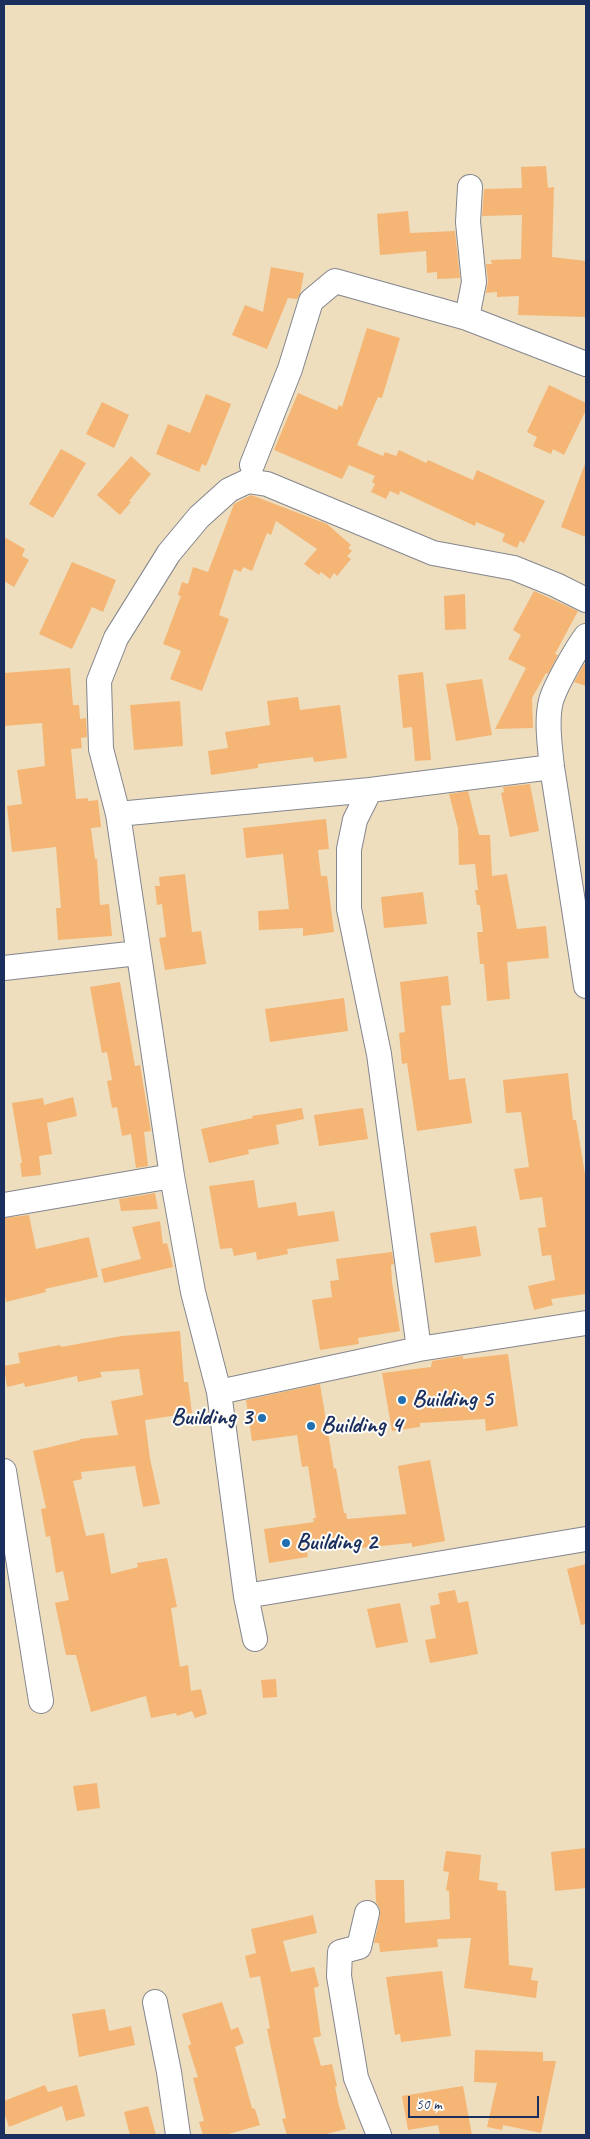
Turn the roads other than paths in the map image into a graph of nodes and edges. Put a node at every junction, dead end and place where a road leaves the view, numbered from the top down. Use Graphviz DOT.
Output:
graph roads {
  1 [pos="470,187"];
  2 [pos="467,318"];
  3 [pos="586,364"];
  4 [pos="252,465"];
  5 [pos="586,600"];
  6 [pos="586,636"];
  7 [pos="552,767"];
  8 [pos="370,790"];
  9 [pos="118,814"];
  10 [pos="138,953"];
  11 [pos="4,968"];
  12 [pos="586,986"];
  13 [pos="172,1176"];
  14 [pos="4,1205"];
  15 [pos="586,1323"];
  16 [pos="419,1349"];
  17 [pos="219,1392"];
  18 [pos="4,1471"];
  19 [pos="586,1539"];
  20 [pos="246,1596"];
  21 [pos="254,1639"];
  22 [pos="41,1701"];
  23 [pos="367,1913"];
  24 [pos="155,2002"];
  25 [pos="178,2135"];
  26 [pos="379,2135"];
  1 -- 2 [label="street"];
  2 -- 3 [label="street"];
  2 -- 4 [label="street"];
  5 -- 9 [label="street"];
  6 -- 7 [label="street"];
  7 -- 8 [label="street"];
  7 -- 12 [label="street"];
  8 -- 9 [label="street"];
  8 -- 16 [label="street"];
  9 -- 10 [label="street"];
  10 -- 11 [label="street"];
  10 -- 13 [label="street"];
  13 -- 14 [label="street"];
  13 -- 17 [label="street"];
  15 -- 16 [label="street"];
  16 -- 17 [label="street"];
  17 -- 20 [label="street"];
  18 -- 22 [label="street"];
  19 -- 20 [label="street"];
  20 -- 21 [label="street"];
  23 -- 26 [label="street"];
  24 -- 25 [label="street"];
}
